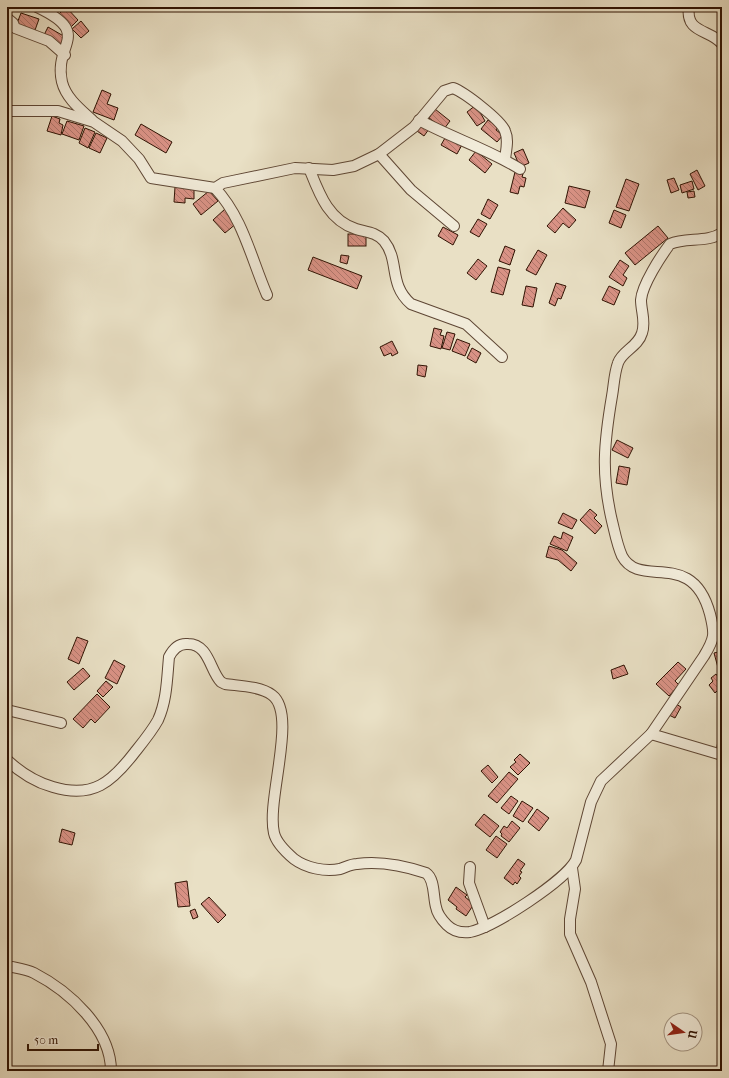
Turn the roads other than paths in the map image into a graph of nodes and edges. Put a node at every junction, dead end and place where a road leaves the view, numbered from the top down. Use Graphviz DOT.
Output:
graph roads {
  1 [pos="37,7"];
  2 [pos="689,7"];
  3 [pos="7,18"];
  4 [pos="722,44"];
  5 [pos="65,55"];
  6 [pos="7,111"];
  7 [pos="419,120"];
  8 [pos="94,122"];
  9 [pos="379,154"];
  10 [pos="505,159"];
  11 [pos="309,168"];
  12 [pos="520,169"];
  13 [pos="215,188"];
  14 [pos="454,226"];
  15 [pos="722,233"];
  16 [pos="267,295"];
  17 [pos="502,357"];
  18 [pos="718,632"];
  19 [pos="7,710"];
  20 [pos="61,723"];
  21 [pos="650,734"];
  22 [pos="722,755"];
  23 [pos="7,760"];
  24 [pos="470,868"];
  25 [pos="572,868"];
  26 [pos="485,927"];
  27 [pos="7,966"];
  28 [pos="111,1071"];
  29 [pos="608,1071"];
  1 -- 5 [label="street"];
  2 -- 4 [label="street"];
  3 -- 5 [label="street"];
  5 -- 8 [label="street"];
  6 -- 8 [label="street"];
  7 -- 9 [label="street"];
  7 -- 10 [label="street"];
  7 -- 10 [label="street"];
  8 -- 13 [label="street"];
  9 -- 11 [label="street"];
  9 -- 14 [label="street"];
  10 -- 12 [label="street"];
  11 -- 13 [label="street"];
  11 -- 17 [label="street"];
  13 -- 16 [label="street"];
  15 -- 18 [label="street"];
  18 -- 21 [label="street"];
  19 -- 20 [label="street"];
  21 -- 22 [label="street"];
  21 -- 25 [label="street"];
  23 -- 26 [label="street"];
  24 -- 26 [label="street"];
  25 -- 26 [label="street"];
  25 -- 29 [label="street"];
  27 -- 28 [label="street"];
}
